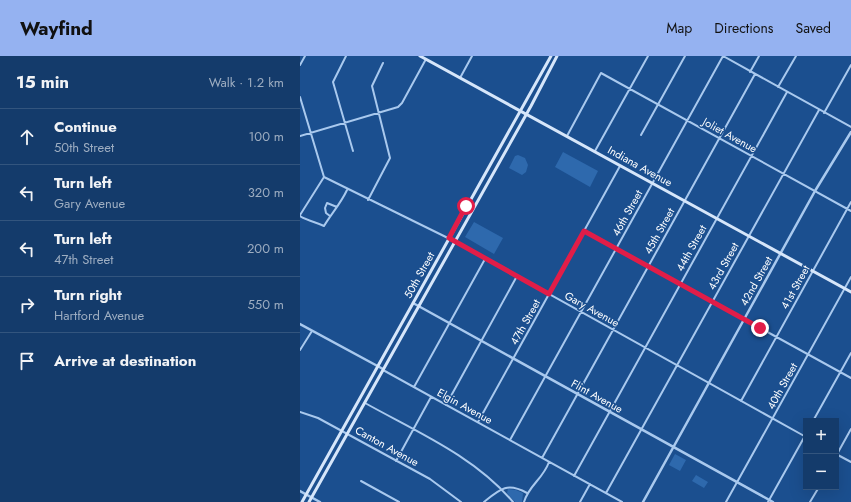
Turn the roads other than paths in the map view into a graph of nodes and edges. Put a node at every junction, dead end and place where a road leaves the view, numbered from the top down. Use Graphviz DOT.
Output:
graph roads {
  1 [pos="305,56"];
  2 [pos="346,56"];
  3 [pos="420,56"];
  4 [pos="472,56"];
  5 [pos="551,56"];
  6 [pos="557,56"];
  7 [pos="648,56"];
  8 [pos="685,56"];
  9 [pos="722,56"];
  10 [pos="759,56"];
  11 [pos="796,56"];
  12 [pos="426,59"];
  13 [pos="300,63"];
  14 [pos="383,63"];
  15 [pos="851,65"];
  16 [pos="750,72"];
  17 [pos="755,74"];
  18 [pos="460,78"];
  19 [pos="778,87"];
  20 [pos="630,88"];
  21 [pos="786,92"];
  22 [pos="300,97"];
  23 [pos="658,104"];
  24 [pos="818,110"];
  25 [pos="520,111"];
  26 [pos="379,113"];
  27 [pos="824,113"];
  28 [pos="526,114"];
  29 [pos="687,120"];
  30 [pos="345,123"];
  31 [pos="851,128"];
  32 [pos="851,132"];
  33 [pos="312,133"];
  34 [pos="641,135"];
  35 [pos="300,136"];
  36 [pos="566,136"];
  37 [pos="719,138"];
  38 [pos="353,151"];
  39 [pos="595,151"];
  40 [pos="751,156"];
  41 [pos="620,166"];
  42 [pos="783,173"];
  43 [pos="324,177"];
  44 [pos="652,183"];
  45 [pos="347,190"];
  46 [pos="815,191"];
  47 [pos="368,200"];
  48 [pos="684,200"];
  49 [pos="851,202"];
  50 [pos="337,207"];
  51 [pos="847,209"];
  52 [pos="851,211"];
  53 [pos="300,216"];
  54 [pos="330,216"];
  55 [pos="717,218"];
  56 [pos="584,231"];
  57 [pos="749,236"];
  58 [pos="449,238"];
  59 [pos="454,241"];
  60 [pos="616,248"];
  61 [pos="781,253"];
  62 [pos="485,259"];
  63 [pos="648,266"];
  64 [pos="813,271"];
  65 [pos="517,276"];
  66 [pos="851,277"];
  67 [pos="680,284"];
  68 [pos="844,289"];
  69 [pos="851,292"];
  70 [pos="549,294"];
  71 [pos="712,301"];
  72 [pos="413,303"];
  73 [pos="418,306"];
  74 [pos="581,312"];
  75 [pos="744,319"];
  76 [pos="449,323"];
  77 [pos="300,324"];
  78 [pos="613,330"];
  79 [pos="312,331"];
  80 [pos="776,337"];
  81 [pos="481,341"];
  82 [pos="645,348"];
  83 [pos="300,350"];
  84 [pos="851,353"];
  85 [pos="808,354"];
  86 [pos="513,359"];
  87 [pos="677,365"];
  88 [pos="378,367"];
  89 [pos="383,369"];
  90 [pos="840,372"];
  91 [pos="545,376"];
  92 [pos="851,378"];
  93 [pos="709,383"];
  94 [pos="414,387"];
  95 [pos="577,394"];
  96 [pos="431,397"];
  97 [pos="741,401"];
  98 [pos="364,402"];
  99 [pos="446,405"];
  100 [pos="300,412"];
  101 [pos="610,412"];
  102 [pos="815,418"];
  103 [pos="772,419"];
  104 [pos="478,422"];
  105 [pos="641,429"];
  106 [pos="851,429"];
  107 [pos="413,430"];
  108 [pos="342,431"];
  109 [pos="347,433"];
  110 [pos="803,434"];
  111 [pos="510,440"];
  112 [pos="803,441"];
  113 [pos="673,447"];
  114 [pos="837,454"];
  115 [pos="839,456"];
  116 [pos="542,458"];
  117 [pos="396,461"];
  118 [pos="549,462"];
  119 [pos="851,462"];
  120 [pos="574,476"];
  121 [pos="361,481"];
  122 [pos="737,482"];
  123 [pos="590,484"];
  124 [pos="501,489"];
  125 [pos="817,490"];
  126 [pos="300,491"];
  127 [pos="527,492"];
  128 [pos="606,493"];
  129 [pos="307,495"];
  130 [pos="311,497"];
  131 [pos="769,501"];
  132 [pos="302,502"];
  133 [pos="309,502"];
  134 [pos="320,502"];
  135 [pos="399,502"];
  136 [pos="461,502"];
  137 [pos="484,502"];
  138 [pos="513,502"];
  139 [pos="524,502"];
  140 [pos="580,502"];
  141 [pos="622,502"];
  142 [pos="643,502"];
  143 [pos="726,502"];
  144 [pos="773,502"];
  145 [pos="810,502"];
  1 -- 13 [label="street"];
  2 -- 30 [label="street"];
  3 -- 12 [label="main road, Indiana Avenue"];
  4 -- 18 [label="street"];
  5 -- 25 [label="main road, 50th Street"];
  6 -- 28 [label="main road, 50th Street"];
  7 -- 20 [label="street"];
  8 -- 23 [label="street"];
  9 -- 16 [label="street"];
  9 -- 29 [label="street, 46th Street"];
  10 -- 16 [label="street"];
  11 -- 19 [label="street"];
  12 -- 18 [label="main road, Indiana Avenue"];
  12 -- 26 [label="street"];
  14 -- 26 [label="street"];
  15 -- 27 [label="street"];
  16 -- 17 [label="street"];
  17 -- 19 [label="street"];
  17 -- 37 [label="street, 45th Street"];
  18 -- 25 [label="main road, Indiana Avenue"];
  19 -- 21 [label="street"];
  20 -- 23 [label="street, Joliet Avenue"];
  20 -- 36 [label="street, Joliet Avenue"];
  20 -- 39 [label="street"];
  21 -- 24 [label="street"];
  21 -- 40 [label="street, 44th Street"];
  22 -- 33 [label="street"];
  23 -- 29 [label="street, Joliet Avenue"];
  23 -- 34 [label="street"];
  24 -- 27 [label="street"];
  24 -- 42 [label="street, 43rd Street"];
  25 -- 28 [label="main road, Indiana Avenue"];
  25 -- 58 [label="main road, 50th Street"];
  26 -- 30 [label="street"];
  26 -- 47 [label="street"];
  27 -- 31 [label="street"];
  28 -- 36 [label="main road, Indiana Avenue"];
  28 -- 59 [label="main road, 50th Street"];
  29 -- 37 [label="street, Joliet Avenue"];
  29 -- 44 [label="street, 46th Street"];
  30 -- 33 [label="street"];
  30 -- 38 [label="street"];
  32 -- 46 [label="street, 42nd Street"];
  33 -- 35 [label="street"];
  33 -- 43 [label="street"];
  36 -- 39 [label="main road, Indiana Avenue"];
  37 -- 40 [label="street, Joliet Avenue"];
  37 -- 48 [label="street, 45th Street"];
  39 -- 41 [label="main road, Indiana Avenue"];
  40 -- 42 [label="street, Joliet Avenue"];
  40 -- 55 [label="street, 44th Street"];
  41 -- 44 [label="main road, Indiana Avenue"];
  41 -- 56 [label="street, 47th Street"];
  42 -- 46 [label="street, Joliet Avenue"];
  42 -- 57 [label="street, 43rd Street"];
  43 -- 45 [label="street, Gary Avenue"];
  43 -- 53 [label="street"];
  44 -- 48 [label="main road, Indiana Avenue"];
  44 -- 60 [label="street, 46th Street"];
  45 -- 47 [label="street, Gary Avenue"];
  45 -- 50 [label="street"];
  46 -- 51 [label="street, Joliet Avenue"];
  46 -- 61 [label="street, 42nd Street"];
  47 -- 58 [label="street, Gary Avenue"];
  48 -- 55 [label="main road, Indiana Avenue"];
  48 -- 63 [label="street, 45th Street"];
  49 -- 51 [label="street, 41st Street"];
  50 -- 54 [label="street"];
  50 -- 54 [label="street"];
  51 -- 52 [label="street, Joliet Avenue"];
  51 -- 64 [label="street, 41st Street"];
  53 -- 54 [label="street"];
  55 -- 57 [label="main road, Indiana Avenue"];
  55 -- 67 [label="street, 44th Street"];
  56 -- 60 [label="street"];
  56 -- 70 [label="street, 47th Street"];
  57 -- 61 [label="main road, Indiana Avenue"];
  57 -- 71 [label="street, 43rd Street"];
  58 -- 59 [label="street, Gary Avenue"];
  58 -- 72 [label="main road, 50th Street"];
  59 -- 62 [label="street, Gary Avenue"];
  59 -- 73 [label="main road, 50th Street"];
  60 -- 63 [label="street"];
  60 -- 74 [label="street, 46th Street"];
  61 -- 64 [label="main road, Indiana Avenue"];
  61 -- 75 [label="street, 42nd Street"];
  62 -- 65 [label="street, Gary Avenue"];
  62 -- 76 [label="street"];
  63 -- 67 [label="street"];
  63 -- 78 [label="street, 45th Street"];
  64 -- 68 [label="main road, Indiana Avenue"];
  64 -- 80 [label="street, 41st Street"];
  65 -- 70 [label="street, Gary Avenue"];
  65 -- 81 [label="street"];
  66 -- 68 [label="street, 40th Street"];
  67 -- 71 [label="street"];
  67 -- 82 [label="street, 44th Street"];
  68 -- 69 [label="main road, Indiana Avenue"];
  68 -- 85 [label="street, 40th Street"];
  70 -- 74 [label="street, Gary Avenue"];
  70 -- 86 [label="street, 47th Street"];
  71 -- 75 [label="street"];
  71 -- 87 [label="street, 43rd Street"];
  72 -- 73 [label="street, Flint Avenue"];
  72 -- 88 [label="main road, 50th Street"];
  73 -- 76 [label="street, Flint Avenue"];
  73 -- 89 [label="main road, 50th Street"];
  74 -- 78 [label="street, Gary Avenue"];
  74 -- 91 [label="street, 46th Street"];
  75 -- 80 [label="street"];
  75 -- 93 [label="street, 42nd Street"];
  76 -- 81 [label="street, Flint Avenue"];
  76 -- 94 [label="street"];
  77 -- 79 [label="street, Elgin Avenue"];
  78 -- 82 [label="street, Gary Avenue"];
  78 -- 95 [label="street, 45th Street"];
  79 -- 83 [label="street"];
  79 -- 88 [label="street, Elgin Avenue"];
  80 -- 85 [label="street"];
  80 -- 97 [label="street, 41st Street"];
  81 -- 86 [label="street, Flint Avenue"];
  81 -- 99 [label="street"];
  82 -- 87 [label="street, Gary Avenue"];
  82 -- 101 [label="street, 44th Street"];
  84 -- 90 [label="street"];
  85 -- 90 [label="street"];
  85 -- 103 [label="street, 40th Street"];
  86 -- 91 [label="street, Flint Avenue"];
  86 -- 104 [label="street, 47th Street"];
  87 -- 93 [label="street, Gary Avenue"];
  87 -- 105 [label="street, 43rd Street"];
  88 -- 89 [label="street, Elgin Avenue"];
  88 -- 108 [label="main road, 50th Street"];
  89 -- 94 [label="street, Elgin Avenue"];
  89 -- 98 [label="main road, 50th Street"];
  90 -- 92 [label="street"];
  90 -- 102 [label="street"];
  91 -- 95 [label="street, Flint Avenue"];
  91 -- 111 [label="street, 46th Street"];
  93 -- 97 [label="street, Gary Avenue"];
  93 -- 113 [label="street, 42nd Street"];
  94 -- 96 [label="street, Elgin Avenue"];
  95 -- 101 [label="street, Flint Avenue"];
  95 -- 116 [label="street, 45th Street"];
  96 -- 99 [label="street, Elgin Avenue"];
  96 -- 107 [label="street"];
  97 -- 103 [label="street, Gary Avenue"];
  98 -- 107 [label="street"];
  98 -- 109 [label="main road, 50th Street"];
  99 -- 104 [label="street, Elgin Avenue"];
  100 -- 108 [label="street, Canton Avenue"];
  101 -- 105 [label="street, Flint Avenue"];
  101 -- 120 [label="street, 44th Street"];
  103 -- 110 [label="street, Gary Avenue"];
  103 -- 122 [label="street, 40th Street"];
  104 -- 111 [label="street, Elgin Avenue"];
  105 -- 113 [label="street, Flint Avenue"];
  105 -- 128 [label="street, 43rd Street"];
  106 -- 114 [label="street"];
  107 -- 117 [label="street"];
  107 -- 124 [label="street"];
  108 -- 109 [label="street, Canton Avenue"];
  108 -- 129 [label="main road, 50th Street"];
  109 -- 117 [label="street, Canton Avenue"];
  109 -- 130 [label="main road, 50th Street"];
  111 -- 116 [label="street, Elgin Avenue"];
  112 -- 131 [label="street"];
  113 -- 122 [label="street, Flint Avenue"];
  113 -- 142 [label="street, 42nd Street"];
  115 -- 119 [label="street"];
  116 -- 118 [label="street, Elgin Avenue"];
  117 -- 136 [label="street, Canton Avenue"];
  118 -- 120 [label="street, Elgin Avenue"];
  118 -- 127 [label="street"];
  120 -- 123 [label="street, Elgin Avenue"];
  121 -- 135 [label="street"];
  122 -- 131 [label="street, Flint Avenue"];
  122 -- 143 [label="street, 40th Street"];
  123 -- 128 [label="street, Elgin Avenue"];
  123 -- 140 [label="street"];
  124 -- 127 [label="street"];
  124 -- 137 [label="street"];
  124 -- 138 [label="street"];
  125 -- 145 [label="street"];
  126 -- 129 [label="street"];
  127 -- 139 [label="street"];
  128 -- 141 [label="street, Elgin Avenue"];
  129 -- 130 [label="street"];
  129 -- 132 [label="main road, 50th Street"];
  130 -- 133 [label="main road, 50th Street"];
  130 -- 134 [label="street"];
  131 -- 144 [label="street, Flint Avenue"];
}
